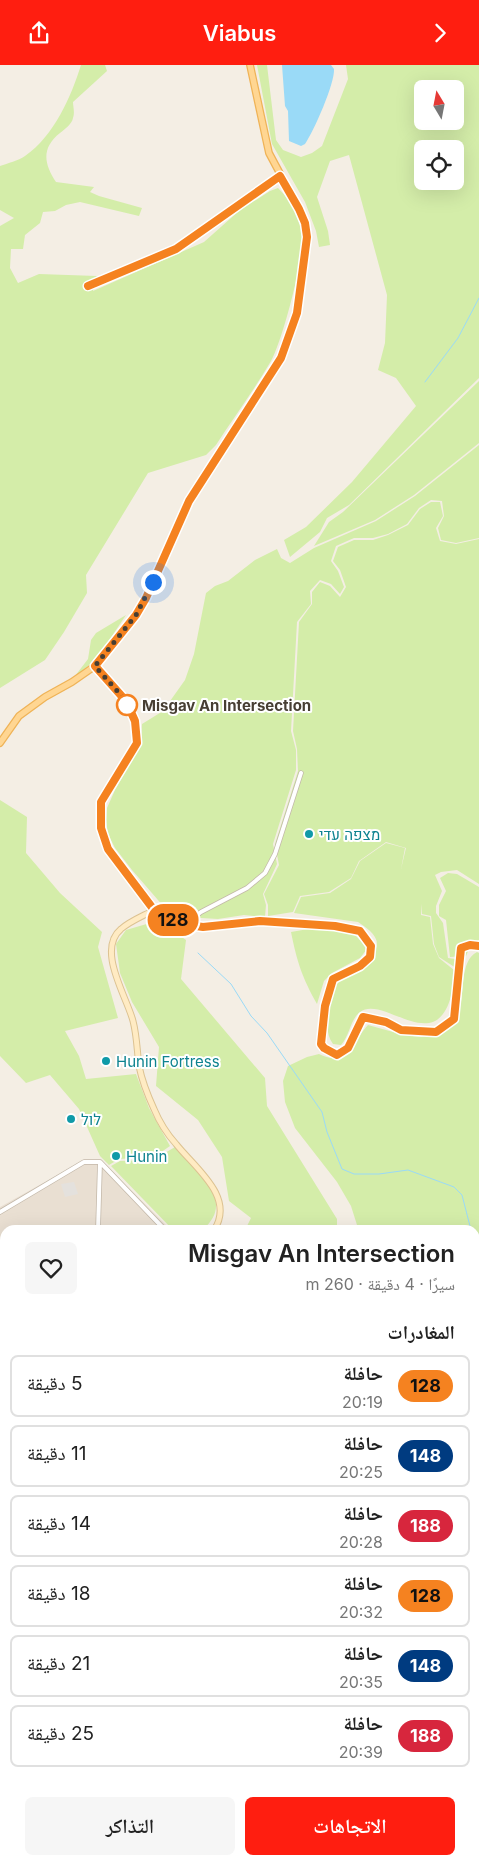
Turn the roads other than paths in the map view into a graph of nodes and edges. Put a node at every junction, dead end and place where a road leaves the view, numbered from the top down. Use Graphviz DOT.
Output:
graph roads {
  1 [pos="250,65"];
  2 [pos="280,176"];
  3 [pos="88,286"];
  4 [pos="95,666"];
  5 [pos="0,743"];
  6 [pos="301,773"];
  7 [pos="154,910"];
  8 [pos="184,925"];
  9 [pos="479,946"];
  10 [pos="100,1162"];
  11 [pos="0,1212"];
  12 [pos="98,1225"];
  13 [pos="160,1225"];
  14 [pos="217,1225"];
  1 -- 2 [label="main road"];
  2 -- 3 [label="street"];
  2 -- 4 [label="main road"];
  4 -- 5 [label="main road"];
  4 -- 7 [label="main road"];
  6 -- 8 [label="street"];
  7 -- 8 [label="main road"];
  7 -- 14 [label="main road"];
  8 -- 9 [label="main road"];
  10 -- 11 [label="street"];
  10 -- 12 [label="street"];
  10 -- 13 [label="street"];
}
